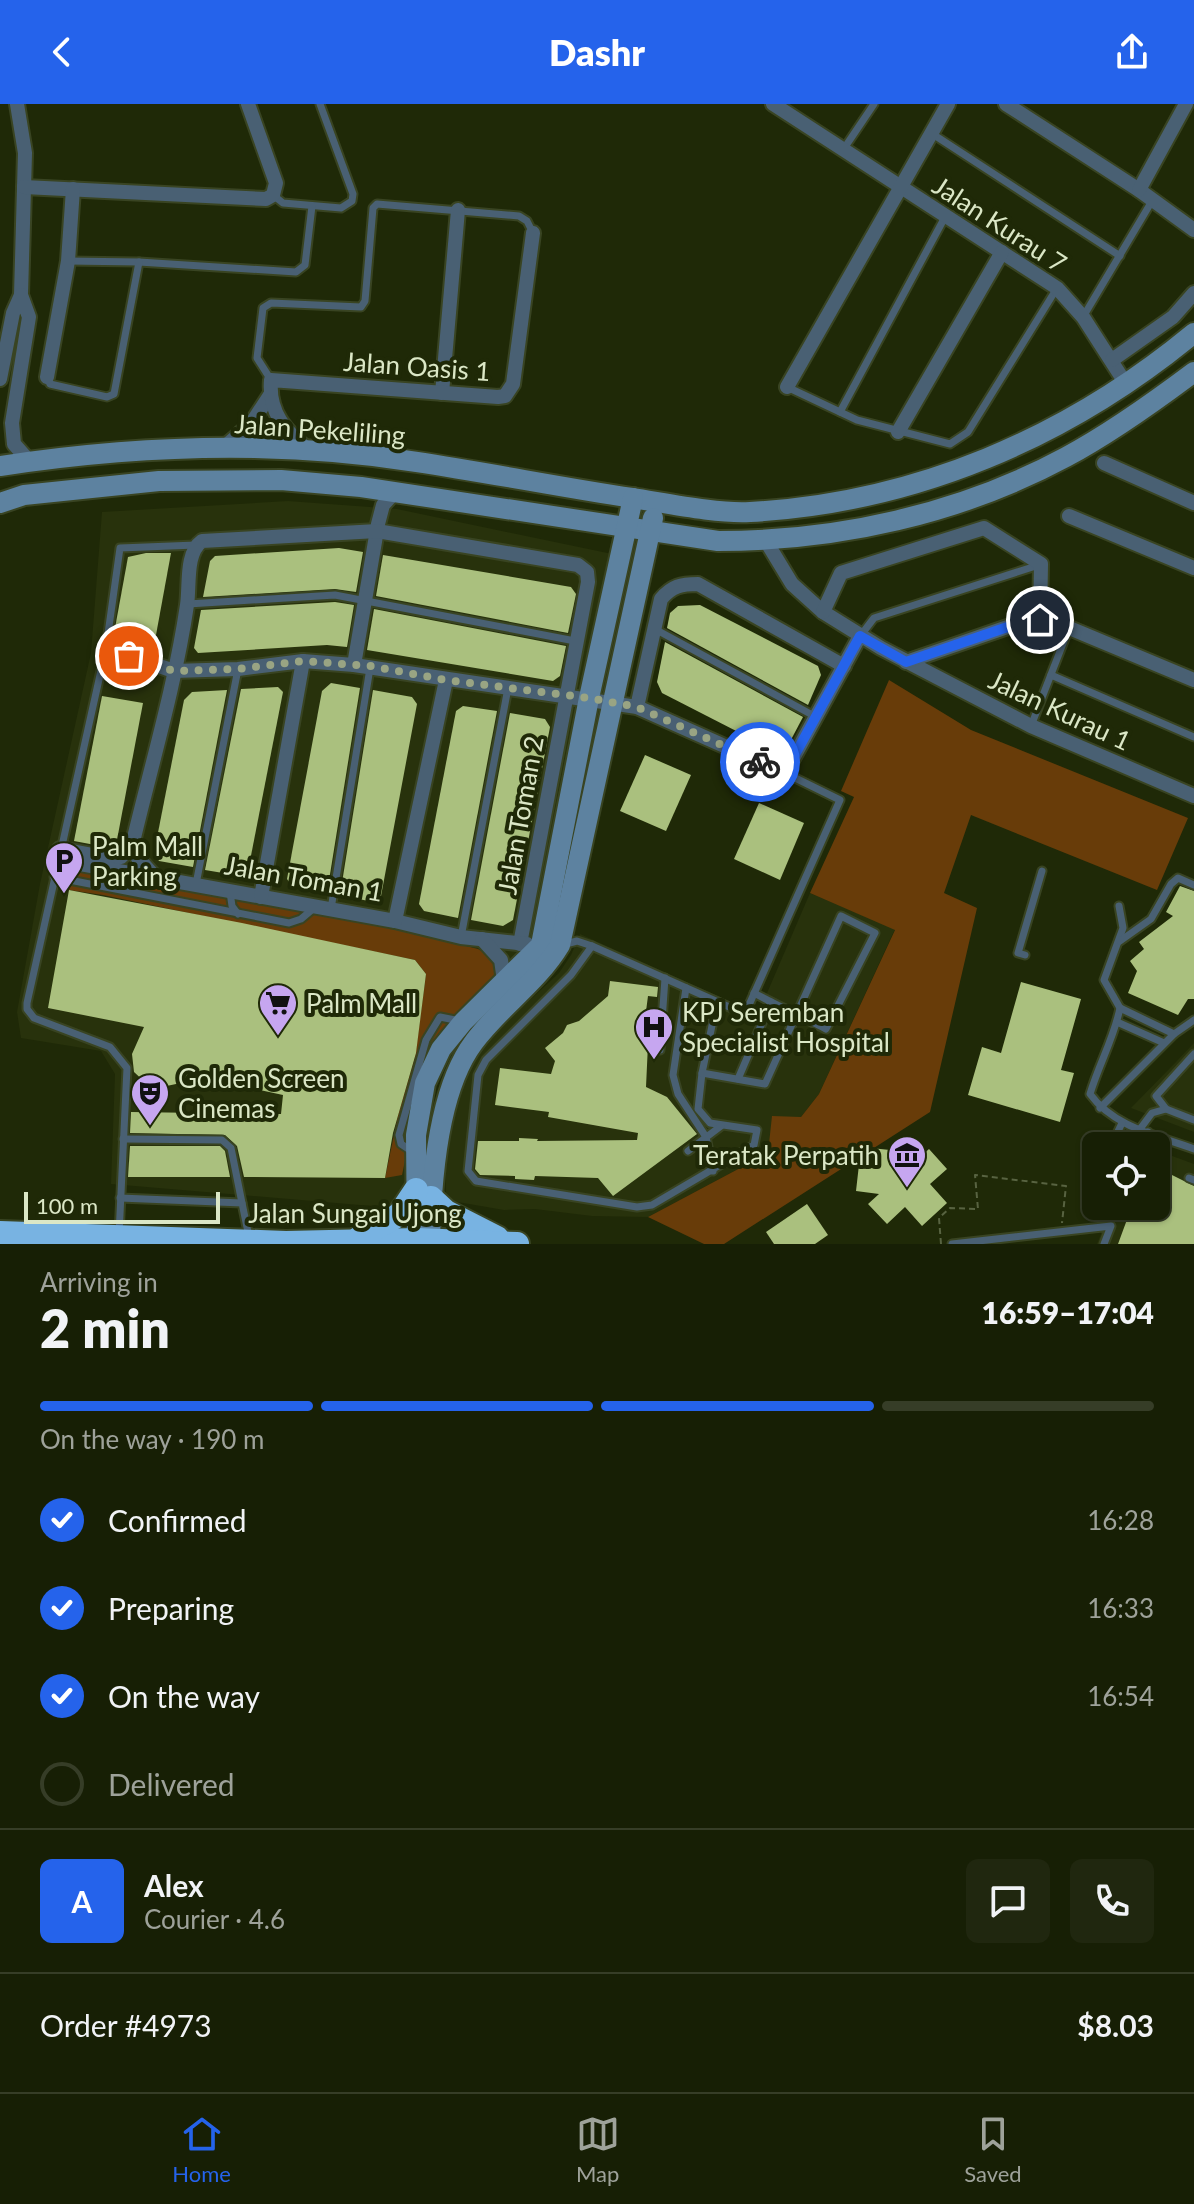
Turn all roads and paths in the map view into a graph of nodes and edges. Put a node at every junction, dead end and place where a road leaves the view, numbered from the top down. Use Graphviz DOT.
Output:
graph roads {
  1 [pos="17,104"];
  2 [pos="248,104"];
  3 [pos="320,104"];
  4 [pos="773,104"];
  5 [pos="874,104"];
  6 [pos="948,104"];
  7 [pos="1006,104"];
  8 [pos="1038,104"];
  9 [pos="1186,104"];
  10 [pos="1031,119"];
  11 [pos="931,133"];
  12 [pos="843,150"];
  13 [pos="24,187"];
  14 [pos="900,187"];
  15 [pos="73,189"];
  16 [pos="1139,190"];
  17 [pos="273,195"];
  18 [pos="1152,201"];
  19 [pos="312,206"];
  20 [pos="458,210"];
  21 [pos="946,215"];
  22 [pos="1194,230"];
  23 [pos="533,233"];
  24 [pos="1002,252"];
  25 [pos="1120,256"];
  26 [pos="68,261"];
  27 [pos="139,262"];
  28 [pos="1057,288"];
  29 [pos="1194,293"];
  30 [pos="21,295"];
  31 [pos="1083,317"];
  32 [pos="1194,333"];
  33 [pos="1112,360"];
  34 [pos="1194,372"];
  35 [pos="47,377"];
  36 [pos="0,379"];
  37 [pos="1126,384"];
  38 [pos="787,387"];
  39 [pos="271,388"];
  40 [pos="442,393"];
  41 [pos="840,412"];
  42 [pos="898,432"];
  43 [pos="223,448"];
  44 [pos="310,451"];
  45 [pos="29,461"];
  46 [pos="1104,463"];
  47 [pos="0,466"];
  48 [pos="361,487"];
  49 [pos="395,492"];
  50 [pos="633,498"];
  51 [pos="657,502"];
  52 [pos="0,503"];
  53 [pos="1194,503"];
  54 [pos="1069,516"];
  55 [pos="377,528"];
  56 [pos="628,528"];
  57 [pos="649,531"];
  58 [pos="766,541"];
  59 [pos="196,545"];
  60 [pos="1041,564"];
  61 [pos="1194,568"];
  62 [pos="366,600"];
  63 [pos="188,604"];
  64 [pos="823,612"];
  65 [pos="1040,620"];
  66 [pos="653,628"];
  67 [pos="1069,628"];
  68 [pos="860,636"];
  69 [pos="575,641"];
  70 [pos="106,648"];
  71 [pos="303,661"];
  72 [pos="906,662"];
  73 [pos="354,665"];
  74 [pos="370,666"];
  75 [pos="844,666"];
  76 [pos="238,669"];
  77 [pos="174,671"];
  78 [pos="1051,675"];
  79 [pos="446,680"];
  80 [pos="1194,680"];
  81 [pos="508,688"];
  82 [pos="566,696"];
  83 [pos="589,698"];
  84 [pos="612,702"];
  85 [pos="637,707"];
  86 [pos="816,717"];
  87 [pos="1031,726"];
  88 [pos="1194,737"];
  89 [pos="785,773"];
  90 [pos="1194,795"];
  91 [pos="132,846"];
  92 [pos="59,854"];
  93 [pos="547,860"];
  94 [pos="1042,871"];
  95 [pos="54,877"];
  96 [pos="156,878"];
  97 [pos="196,884"];
  98 [pos="1194,885"];
  99 [pos="230,892"];
  100 [pos="261,897"];
  101 [pos="1119,906"];
  102 [pos="323,908"];
  103 [pos="238,914"];
  104 [pos="395,921"];
  105 [pos="461,937"];
  106 [pos="482,939"];
  107 [pos="1118,943"];
  108 [pos="540,945"];
  109 [pos="592,946"];
  110 [pos="1025,955"];
  111 [pos="665,978"];
  112 [pos="504,981"];
  113 [pos="686,988"];
  114 [pos="754,993"];
  115 [pos="717,1002"];
  116 [pos="771,1002"];
  117 [pos="1120,1008"];
  118 [pos="795,1014"];
  119 [pos="1194,1020"];
  120 [pos="463,1022"];
  121 [pos="1117,1022"];
  122 [pos="1174,1034"];
  123 [pos="1164,1043"];
  124 [pos="660,1050"];
  125 [pos="1194,1054"];
  126 [pos="702,1073"];
  127 [pos="738,1079"];
  128 [pos="699,1092"];
  129 [pos="678,1094"];
  130 [pos="1100,1108"];
  131 [pos="1166,1109"];
  132 [pos="1194,1120"];
  133 [pos="1122,1123"];
  134 [pos="723,1125"];
  135 [pos="1144,1131"];
  136 [pos="1118,1132"];
  137 [pos="706,1137"];
  138 [pos="123,1139"];
  139 [pos="1194,1149"];
  140 [pos="688,1151"];
  141 [pos="415,1153"];
  142 [pos="713,1171"];
  143 [pos="424,1194"];
  144 [pos="120,1198"];
  145 [pos="242,1203"];
  146 [pos="1060,1232"];
  147 [pos="0,1233"];
  148 [pos="119,1237"];
  149 [pos="249,1241"];
  150 [pos="354,1241"];
  151 [pos="424,1242"];
  152 [pos="508,1243"];
  153 [pos="517,1244"];
  154 [pos="941,1244"];
  155 [pos="952,1244"];
  156 [pos="1104,1244"];
  1 -- 13 [label="street"];
  2 -- 17 [label="street"];
  3 -- 19 [label="lane"];
  4 -- 12 [label="street, Jalan Kurau 7"];
  5 -- 12 [label="lane"];
  6 -- 11 [label="street"];
  7 -- 10 [label="street"];
  8 -- 10 [label="street"];
  9 -- 16 [label="street"];
  10 -- 16 [label="street"];
  11 -- 14 [label="street"];
  11 -- 25 [label="lane"];
  12 -- 14 [label="street, Jalan Kurau 7"];
  13 -- 15 [label="street"];
  13 -- 30 [label="street"];
  14 -- 21 [label="street, Jalan Kurau 7"];
  14 -- 38 [label="street"];
  15 -- 17 [label="street"];
  15 -- 26 [label="street"];
  16 -- 18 [label="street"];
  17 -- 19 [label="lane"];
  18 -- 22 [label="street"];
  18 -- 25 [label="lane"];
  19 -- 27 [label="lane"];
  20 -- 23 [label="lane"];
  20 -- 39 [label="lane"];
  20 -- 40 [label="street"];
  21 -- 24 [label="street, Jalan Kurau 7"];
  21 -- 41 [label="lane"];
  23 -- 40 [label="street, Jalan Oasis 1"];
  24 -- 28 [label="street, Jalan Kurau 7"];
  24 -- 42 [label="street"];
  25 -- 31 [label="lane"];
  26 -- 27 [label="lane"];
  26 -- 35 [label="street"];
  27 -- 35 [label="lane"];
  28 -- 31 [label="street, Jalan Kurau 7"];
  28 -- 42 [label="lane"];
  29 -- 33 [label="street"];
  30 -- 36 [label="street"];
  30 -- 45 [label="street"];
  31 -- 33 [label="street, Jalan Kurau 7"];
  32 -- 37 [label="street, Jalan Pekeliling"];
  33 -- 37 [label="street, Jalan Kurau 7"];
  34 -- 58 [label="street, Jalan Pekeliling"];
  37 -- 51 [label="street, Jalan Pekeliling"];
  38 -- 41 [label="lane"];
  39 -- 40 [label="street, Jalan Oasis 1"];
  39 -- 43 [label="street"];
  39 -- 44 [label="street"];
  41 -- 42 [label="lane"];
  43 -- 44 [label="street, Jalan Pekeliling"];
  43 -- 45 [label="street, Jalan Pekeliling"];
  44 -- 50 [label="street, Jalan Pekeliling"];
  45 -- 47 [label="street, Jalan Pekeliling"];
  46 -- 53 [label="street"];
  48 -- 49 [label="street, Jalan Pekeliling"];
  48 -- 52 [label="street, Jalan Pekeliling"];
  48 -- 55 [label="street"];
  49 -- 55 [label="street"];
  49 -- 56 [label="street, Jalan Pekeliling"];
  50 -- 51 [label="street, Jalan Pekeliling"];
  50 -- 56 [label="street"];
  51 -- 57 [label="street"];
  54 -- 61 [label="street"];
  55 -- 59 [label="street, Jalan Toman 2"];
  55 -- 62 [label="street"];
  55 -- 69 [label="street, Jalan Toman 2"];
  56 -- 57 [label="street, Jalan Pekeliling"];
  56 -- 83 [label="street"];
  57 -- 58 [label="street, Jalan Pekeliling"];
  57 -- 84 [label="street"];
  58 -- 64 [label="street, Jalan Kurau 1"];
  59 -- 63 [label="street"];
  59 -- 70 [label="lane"];
  60 -- 64 [label="street"];
  60 -- 65 [label="street"];
  60 -- 68 [label="lane"];
  62 -- 63 [label="lane"];
  62 -- 69 [label="lane"];
  62 -- 73 [label="street"];
  63 -- 77 [label="street"];
  64 -- 68 [label="street, Jalan Kurau 1"];
  65 -- 67 [label="street"];
  65 -- 72 [label="street"];
  66 -- 75 [label="street"];
  66 -- 85 [label="street"];
  66 -- 86 [label="lane"];
  67 -- 78 [label="lane"];
  67 -- 80 [label="street"];
  68 -- 72 [label="street, Jalan Kurau 1"];
  68 -- 75 [label="street"];
  69 -- 82 [label="street, Jalan Toman 2"];
  70 -- 77 [label="street"];
  70 -- 92 [label="lane"];
  71 -- 73 [label="street"];
  71 -- 76 [label="street"];
  71 -- 100 [label="street"];
  72 -- 87 [label="street, Jalan Kurau 1"];
  73 -- 74 [label="street"];
  74 -- 79 [label="street"];
  74 -- 102 [label="lane"];
  75 -- 86 [label="street"];
  76 -- 77 [label="street"];
  76 -- 97 [label="lane"];
  77 -- 91 [label="street"];
  78 -- 87 [label="lane"];
  78 -- 88 [label="lane"];
  79 -- 81 [label="street"];
  79 -- 104 [label="street"];
  81 -- 82 [label="street"];
  81 -- 105 [label="lane"];
  82 -- 83 [label="street"];
  82 -- 93 [label="street, Jalan Toman 2"];
  83 -- 84 [label="street"];
  83 -- 93 [label="street"];
  84 -- 85 [label="street"];
  84 -- 108 [label="street"];
  85 -- 89 [label="street"];
  86 -- 89 [label="street"];
  87 -- 90 [label="street, Jalan Kurau 1"];
  89 -- 114 [label="lane"];
  91 -- 92 [label="street"];
  91 -- 96 [label="street"];
  92 -- 95 [label="lane"];
  92 -- 96 [label="street, Jalan Toman 1"];
  93 -- 108 [label="street"];
  94 -- 110 [label="lane"];
  95 -- 103 [label="lane"];
  95 -- 138 [label="lane"];
  96 -- 97 [label="street, Jalan Toman 1"];
  97 -- 99 [label="street, Jalan Toman 1"];
  98 -- 107 [label="lane"];
  99 -- 100 [label="street, Jalan Toman 1"];
  99 -- 103 [label="lane"];
  100 -- 102 [label="street, Jalan Toman 1"];
  101 -- 107 [label="lane"];
  102 -- 103 [label="lane"];
  102 -- 104 [label="street, Jalan Toman 1"];
  104 -- 105 [label="street, Jalan Toman 1"];
  105 -- 106 [label="street, Jalan Toman 1"];
  106 -- 108 [label="street, Jalan Toman 1"];
  106 -- 112 [label="street"];
  107 -- 117 [label="lane"];
  108 -- 109 [label="lane"];
  108 -- 112 [label="street"];
  108 -- 143 [label="street"];
  109 -- 111 [label="lane"];
  109 -- 142 [label="lane"];
  111 -- 113 [label="lane"];
  111 -- 124 [label="lane"];
  112 -- 120 [label="street"];
  113 -- 115 [label="lane"];
  113 -- 129 [label="lane"];
  114 -- 115 [label="lane"];
  114 -- 116 [label="lane"];
  115 -- 126 [label="lane"];
  116 -- 118 [label="lane"];
  116 -- 127 [label="lane"];
  117 -- 121 [label="lane"];
  117 -- 122 [label="lane"];
  118 -- 118 [label="lane"];
  118 -- 127 [label="lane"];
  119 -- 122 [label="lane"];
  120 -- 141 [label="street"];
  120 -- 141 [label="lane"];
  121 -- 123 [label="lane"];
  121 -- 130 [label="lane"];
  122 -- 123 [label="lane"];
  123 -- 130 [label="lane"];
  125 -- 131 [label="lane"];
  126 -- 127 [label="lane"];
  126 -- 128 [label="lane"];
  128 -- 129 [label="lane"];
  128 -- 134 [label="lane"];
  129 -- 137 [label="lane"];
  130 -- 133 [label="lane"];
  131 -- 132 [label="lane"];
  131 -- 135 [label="lane"];
  133 -- 135 [label="lane"];
  133 -- 136 [label="lane"];
  134 -- 137 [label="lane"];
  134 -- 142 [label="lane"];
  135 -- 139 [label="lane"];
  137 -- 140 [label="lane"];
  137 -- 142 [label="lane"];
  138 -- 144 [label="lane"];
  138 -- 145 [label="lane"];
  141 -- 143 [label="street"];
  143 -- 150 [label="highway"];
  143 -- 151 [label="street"];
  143 -- 152 [label="highway"];
  144 -- 145 [label="lane"];
  144 -- 148 [label="lane"];
  145 -- 149 [label="lane"];
  146 -- 154 [label="path"];
  146 -- 155 [label="lane"];
  146 -- 156 [label="lane"];
  147 -- 148 [label="highway, Jalan Sungai Ujong"];
  148 -- 149 [label="highway, Jalan Sungai Ujong"];
  149 -- 150 [label="highway, Jalan Sungai Ujong"];
  150 -- 151 [label="highway, Jalan Sungai Ujong"];
  151 -- 152 [label="highway, Jalan Sungai Ujong"];
  152 -- 153 [label="highway, Jalan Sungai Ujong"];
}
